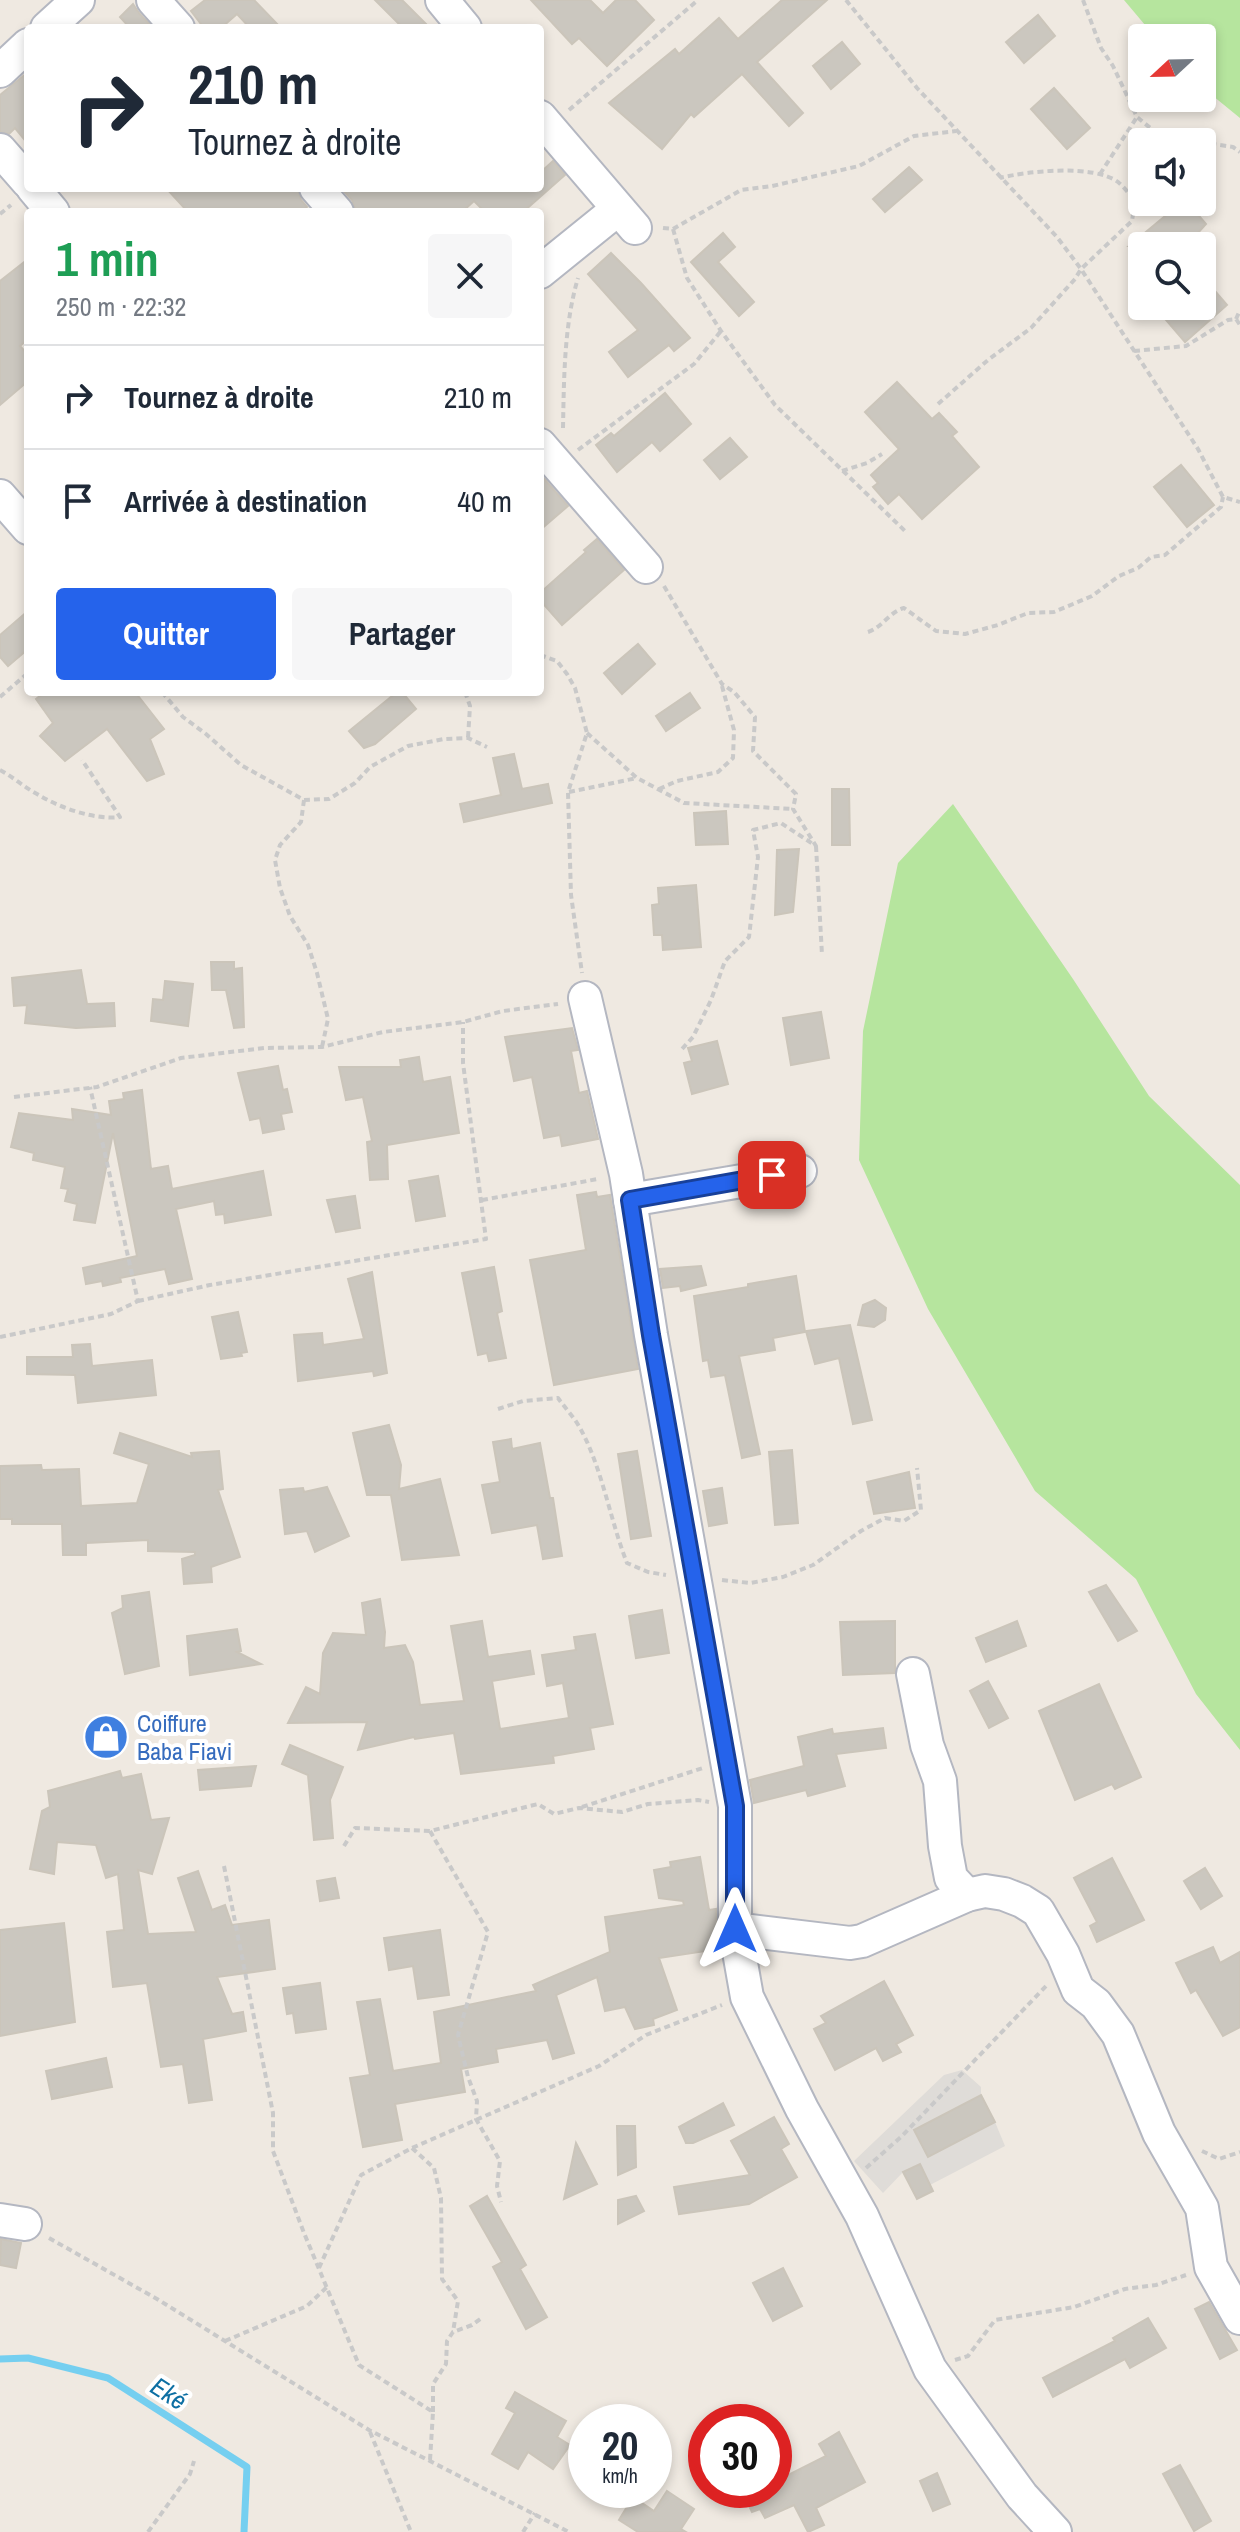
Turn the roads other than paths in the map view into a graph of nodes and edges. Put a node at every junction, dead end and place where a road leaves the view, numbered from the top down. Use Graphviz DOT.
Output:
graph roads {
  1 [pos="78,0"];
  2 [pos="153,0"];
  3 [pos="442,0"];
  4 [pos="51,24"];
  5 [pos="174,24"];
  6 [pos="462,24"];
  7 [pos="24,49"];
  8 [pos="0,71"];
  9 [pos="544,122"];
  10 [pos="0,150"];
  11 [pos="24,177"];
  12 [pos="36,192"];
  13 [pos="320,192"];
  14 [pos="50,208"];
  15 [pos="334,208"];
  16 [pos="544,269"];
  17 [pos="544,450"];
  18 [pos="0,496"];
  19 [pos="24,523"];
  20 [pos="646,567"];
  21 [pos="585,998"];
  22 [pos="800,1171"];
  23 [pos="628,1187"];
  24 [pos="913,1674"];
  25 [pos="967,1895"];
  26 [pos="735,1929"];
  27 [pos="1240,2318"];
  28 [pos="1055,2532"];
  1 -- 4 [label="street"];
  2 -- 5 [label="street"];
  3 -- 6 [label="street"];
  7 -- 8 [label="street"];
  9 -- 16 [label="street"];
  10 -- 11 [label="street"];
  12 -- 14 [label="street"];
  13 -- 15 [label="street"];
  17 -- 20 [label="street"];
  18 -- 19 [label="street"];
  21 -- 23 [label="street"];
  22 -- 23 [label="street"];
  23 -- 26 [label="street"];
  24 -- 25 [label="street"];
  25 -- 26 [label="street"];
  25 -- 27 [label="street"];
  26 -- 28 [label="street"];
}
